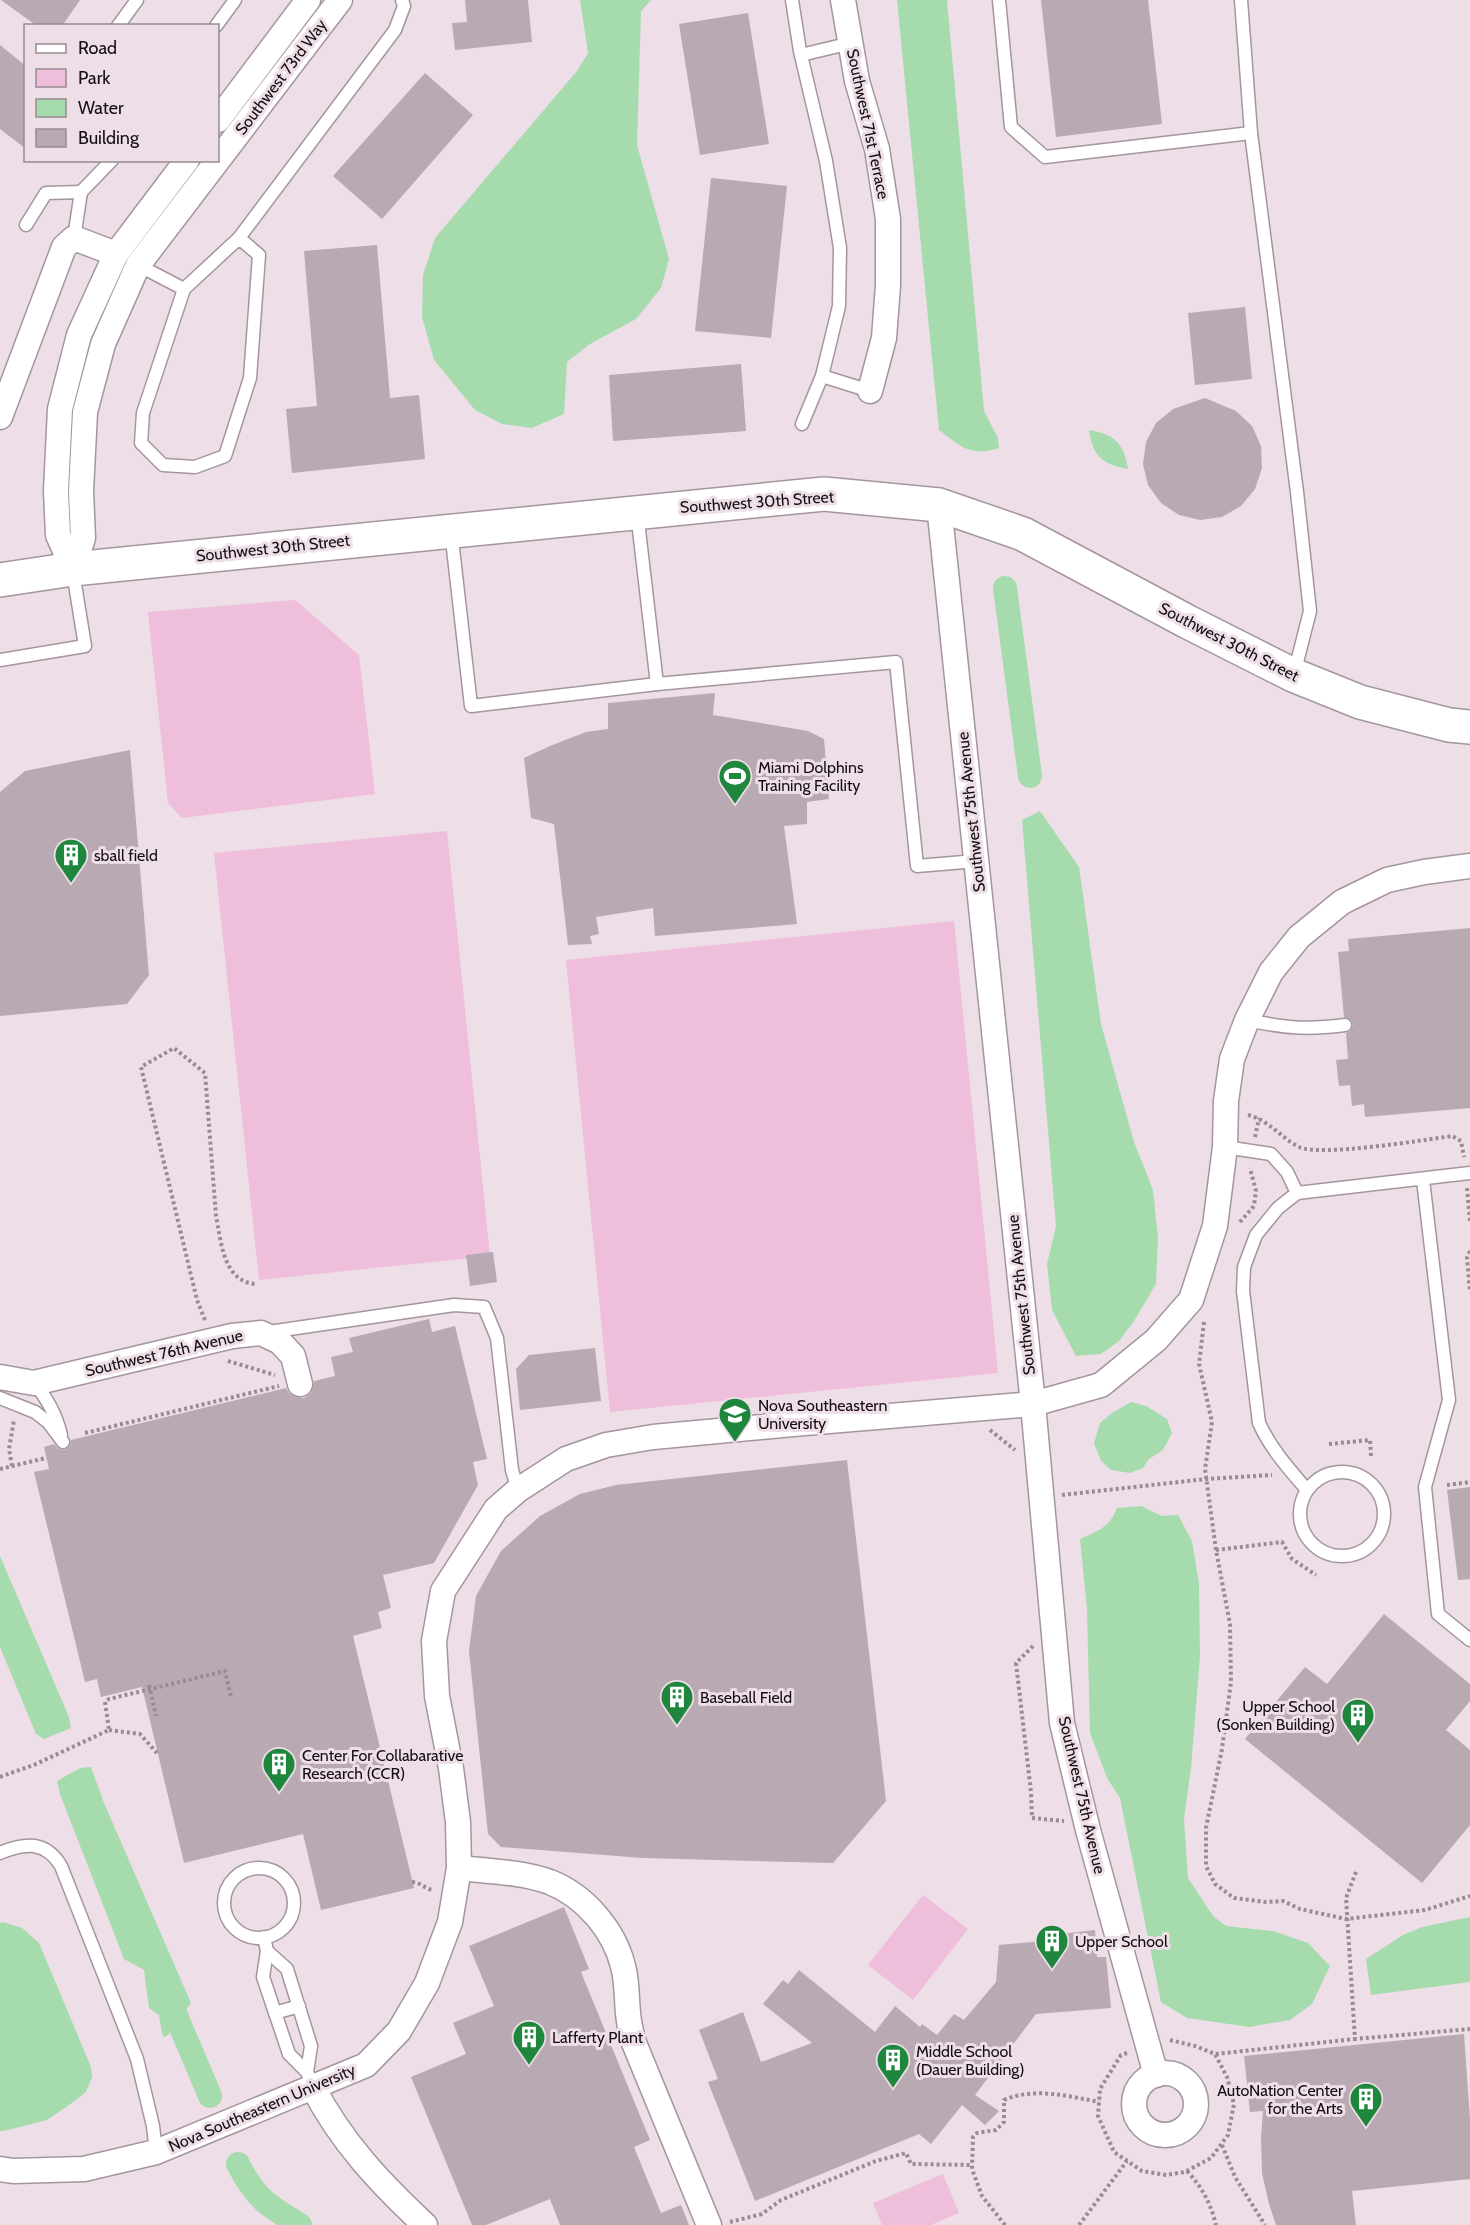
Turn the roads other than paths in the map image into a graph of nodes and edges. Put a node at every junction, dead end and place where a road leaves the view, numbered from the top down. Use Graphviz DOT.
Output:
graph roads {
  1 [pos="137,0"];
  2 [pos="235,0"];
  3 [pos="308,0"];
  4 [pos="340,0"];
  5 [pos="402,0"];
  6 [pos="792,0"];
  7 [pos="843,0"];
  8 [pos="999,0"];
  9 [pos="1241,0"];
  10 [pos="119,24"];
  11 [pos="217,24"];
  12 [pos="851,44"];
  13 [pos="801,55"];
  14 [pos="219,119"];
  15 [pos="1251,132"];
  16 [pos="219,159"];
  17 [pos="110,162"];
  18 [pos="185,162"];
  19 [pos="217,162"];
  20 [pos="81,192"];
  21 [pos="26,225"];
  22 [pos="74,238"];
  23 [pos="239,238"];
  24 [pos="116,254"];
  25 [pos="138,265"];
  26 [pos="184,289"];
  27 [pos="822,376"];
  28 [pos="5,391"];
  29 [pos="870,391"];
  30 [pos="0,417"];
  31 [pos="802,424"];
  32 [pos="939,506"];
  33 [pos="636,512"];
  34 [pos="451,530"];
  35 [pos="73,569"];
  36 [pos="0,580"];
  37 [pos="0,660"];
  38 [pos="1293,675"];
  39 [pos="657,684"];
  40 [pos="1470,727"];
  41 [pos="976,861"];
  42 [pos="1470,866"];
  43 [pos="1247,1020"];
  44 [pos="1345,1025"];
  45 [pos="1225,1147"];
  46 [pos="1468,1173"];
  47 [pos="1423,1180"];
  48 [pos="1297,1193"];
  49 [pos="261,1333"];
  50 [pos="0,1377"];
  51 [pos="34,1383"];
  52 [pos="300,1384"];
  53 [pos="0,1398"];
  54 [pos="1033,1404"];
  55 [pos="518,1490"];
  56 [pos="1307,1490"];
  57 [pos="1470,1640"];
  58 [pos="0,1853"];
  59 [pos="459,1868"];
  60 [pos="264,1937"];
  61 [pos="267,1951"];
  62 [pos="299,2006"];
  63 [pos="275,2013"];
  64 [pos="1156,2075"];
  65 [pos="310,2080"];
  66 [pos="156,2152"];
  67 [pos="0,2169"];
  68 [pos="718,2224"];
  69 [pos="425,2225"];
  1 -- 10 [label="lane"];
  2 -- 11 [label="lane"];
  3 -- 14 [label="street, Southwest 73rd Way"];
  4 -- 16 [label="street, Southwest 73rd Way"];
  5 -- 23 [label="lane"];
  6 -- 13 [label="lane"];
  7 -- 12 [label="street, Southwest 71st Terrace"];
  8 -- 15 [label="lane"];
  9 -- 15 [label="lane"];
  12 -- 13 [label="lane"];
  12 -- 29 [label="street, Southwest 71st Terrace"];
  13 -- 27 [label="lane"];
  15 -- 38 [label="lane"];
  17 -- 20 [label="lane"];
  18 -- 24 [label="street"];
  19 -- 25 [label="street, Southwest 73rd Way"];
  20 -- 21 [label="lane"];
  20 -- 22 [label="lane"];
  22 -- 24 [label="street"];
  22 -- 28 [label="street"];
  23 -- 26 [label="lane"];
  23 -- 26 [label="lane"];
  24 -- 25 [label="lane"];
  24 -- 35 [label="street"];
  25 -- 26 [label="lane"];
  25 -- 35 [label="street, Southwest 73rd Way"];
  27 -- 29 [label="lane"];
  27 -- 31 [label="lane"];
  28 -- 30 [label="street"];
  32 -- 33 [label="street, Southwest 30th Street"];
  32 -- 38 [label="street, Southwest 30th Street"];
  32 -- 41 [label="street, Southwest 75th Avenue"];
  33 -- 34 [label="street, Southwest 30th Street"];
  33 -- 39 [label="lane"];
  34 -- 35 [label="street, Southwest 30th Street"];
  34 -- 39 [label="lane"];
  35 -- 36 [label="street, Southwest 30th Street"];
  35 -- 37 [label="lane"];
  38 -- 40 [label="street, Southwest 30th Street"];
  39 -- 41 [label="lane"];
  41 -- 54 [label="street, Southwest 75th Avenue"];
  42 -- 43 [label="street, Nova Southeastern University"];
  43 -- 44 [label="lane"];
  43 -- 45 [label="street, Nova Southeastern University"];
  45 -- 48 [label="lane"];
  45 -- 54 [label="street, Nova Southeastern University"];
  46 -- 47 [label="lane"];
  47 -- 48 [label="lane"];
  47 -- 57 [label="lane"];
  48 -- 56 [label="lane"];
  49 -- 51 [label="street, Southwest 76th Avenue"];
  49 -- 52 [label="street, Southwest 76th Avenue"];
  49 -- 55 [label="lane"];
  50 -- 51 [label="street, Southwest 76th Avenue"];
  51 -- 53 [label="lane"];
  54 -- 55 [label="street, Nova Southeastern University"];
  54 -- 64 [label="street, Southwest 75th Avenue"];
  55 -- 59 [label="street, Nova Southeastern University"];
  56 -- 56 [label="lane"];
  58 -- 66 [label="lane"];
  59 -- 65 [label="street, Nova Southeastern University"];
  59 -- 68 [label="street"];
  60 -- 60 [label="lane"];
  60 -- 61 [label="lane"];
  61 -- 62 [label="lane"];
  61 -- 63 [label="lane"];
  62 -- 63 [label="lane"];
  62 -- 65 [label="lane"];
  63 -- 65 [label="lane"];
  65 -- 66 [label="street, Nova Southeastern University"];
  65 -- 69 [label="street"];
  66 -- 67 [label="street, Nova Southeastern University"];
}
